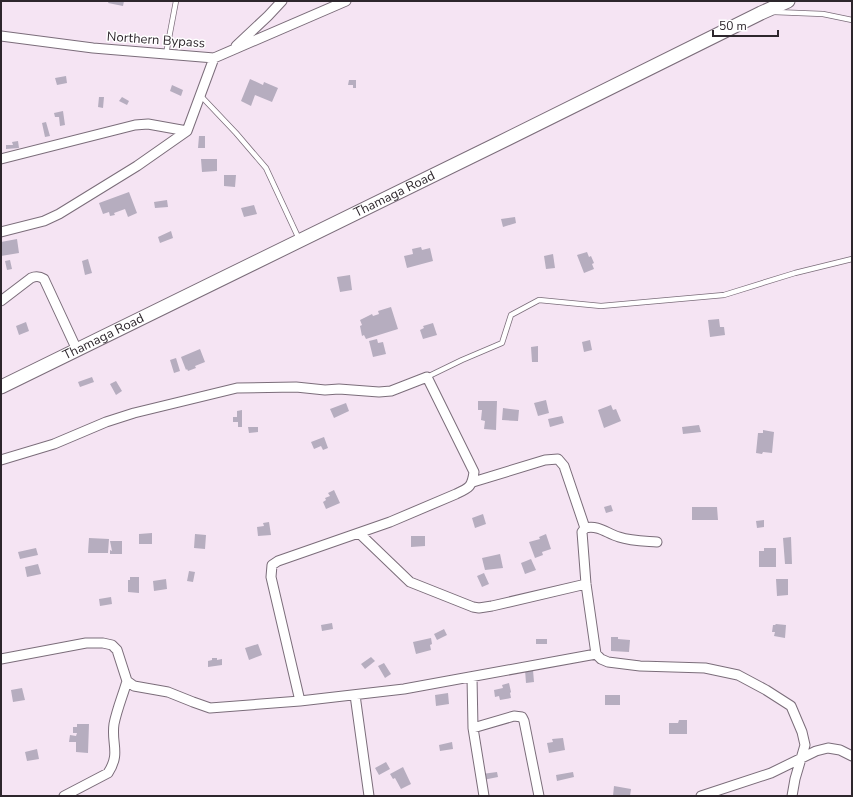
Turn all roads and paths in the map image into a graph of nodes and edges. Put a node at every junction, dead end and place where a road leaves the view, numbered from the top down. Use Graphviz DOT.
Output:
graph roads {
  1 [pos="176,1"];
  2 [pos="282,1"];
  3 [pos="346,1"];
  4 [pos="788,1"];
  5 [pos="765,11"];
  6 [pos="852,20"];
  7 [pos="1,36"];
  8 [pos="233,50"];
  9 [pos="166,55"];
  10 [pos="214,58"];
  11 [pos="200,95"];
  12 [pos="187,131"];
  13 [pos="1,159"];
  14 [pos="1,232"];
  15 [pos="300,240"];
  16 [pos="852,258"];
  17 [pos="1,301"];
  18 [pos="76,350"];
  19 [pos="427,377"];
  20 [pos="1,387"];
  21 [pos="1,460"];
  22 [pos="473,482"];
  23 [pos="585,528"];
  24 [pos="359,533"];
  25 [pos="657,542"];
  26 [pos="586,584"];
  27 [pos="596,654"];
  28 [pos="1,659"];
  29 [pos="472,677"];
  30 [pos="127,681"];
  31 [pos="355,695"];
  32 [pos="300,701"];
  33 [pos="473,728"];
  34 [pos="852,756"];
  35 [pos="802,757"];
  36 [pos="64,796"];
  37 [pos="369,796"];
  38 [pos="484,796"];
  39 [pos="539,796"];
  40 [pos="701,796"];
  41 [pos="792,796"];
  1 -- 9 [label="lane"];
  2 -- 8 [label="street"];
  3 -- 8 [label="street, Northern Bypass"];
  4 -- 5 [label="main road, Thamaga Road"];
  5 -- 6 [label="lane"];
  5 -- 15 [label="main road, Thamaga Road"];
  7 -- 9 [label="street, Northern Bypass"];
  8 -- 10 [label="street, Northern Bypass"];
  9 -- 10 [label="street, Northern Bypass"];
  10 -- 11 [label="street"];
  11 -- 12 [label="street"];
  11 -- 15 [label="lane"];
  12 -- 13 [label="street"];
  12 -- 14 [label="street"];
  15 -- 18 [label="main road, Thamaga Road"];
  16 -- 19 [label="lane"];
  17 -- 18 [label="street"];
  18 -- 20 [label="main road, Thamaga Road"];
  19 -- 21 [label="street"];
  19 -- 22 [label="street"];
  22 -- 23 [label="street"];
  22 -- 24 [label="street"];
  23 -- 25 [label="street"];
  23 -- 26 [label="street"];
  24 -- 26 [label="street"];
  24 -- 32 [label="street"];
  26 -- 27 [label="street"];
  27 -- 29 [label="street"];
  27 -- 35 [label="street"];
  28 -- 30 [label="street"];
  29 -- 31 [label="street"];
  29 -- 33 [label="street"];
  30 -- 32 [label="street"];
  30 -- 36 [label="street"];
  31 -- 32 [label="street"];
  31 -- 37 [label="street"];
  33 -- 38 [label="street"];
  33 -- 39 [label="street"];
  34 -- 35 [label="street"];
  35 -- 40 [label="street"];
  35 -- 41 [label="street"];
}
